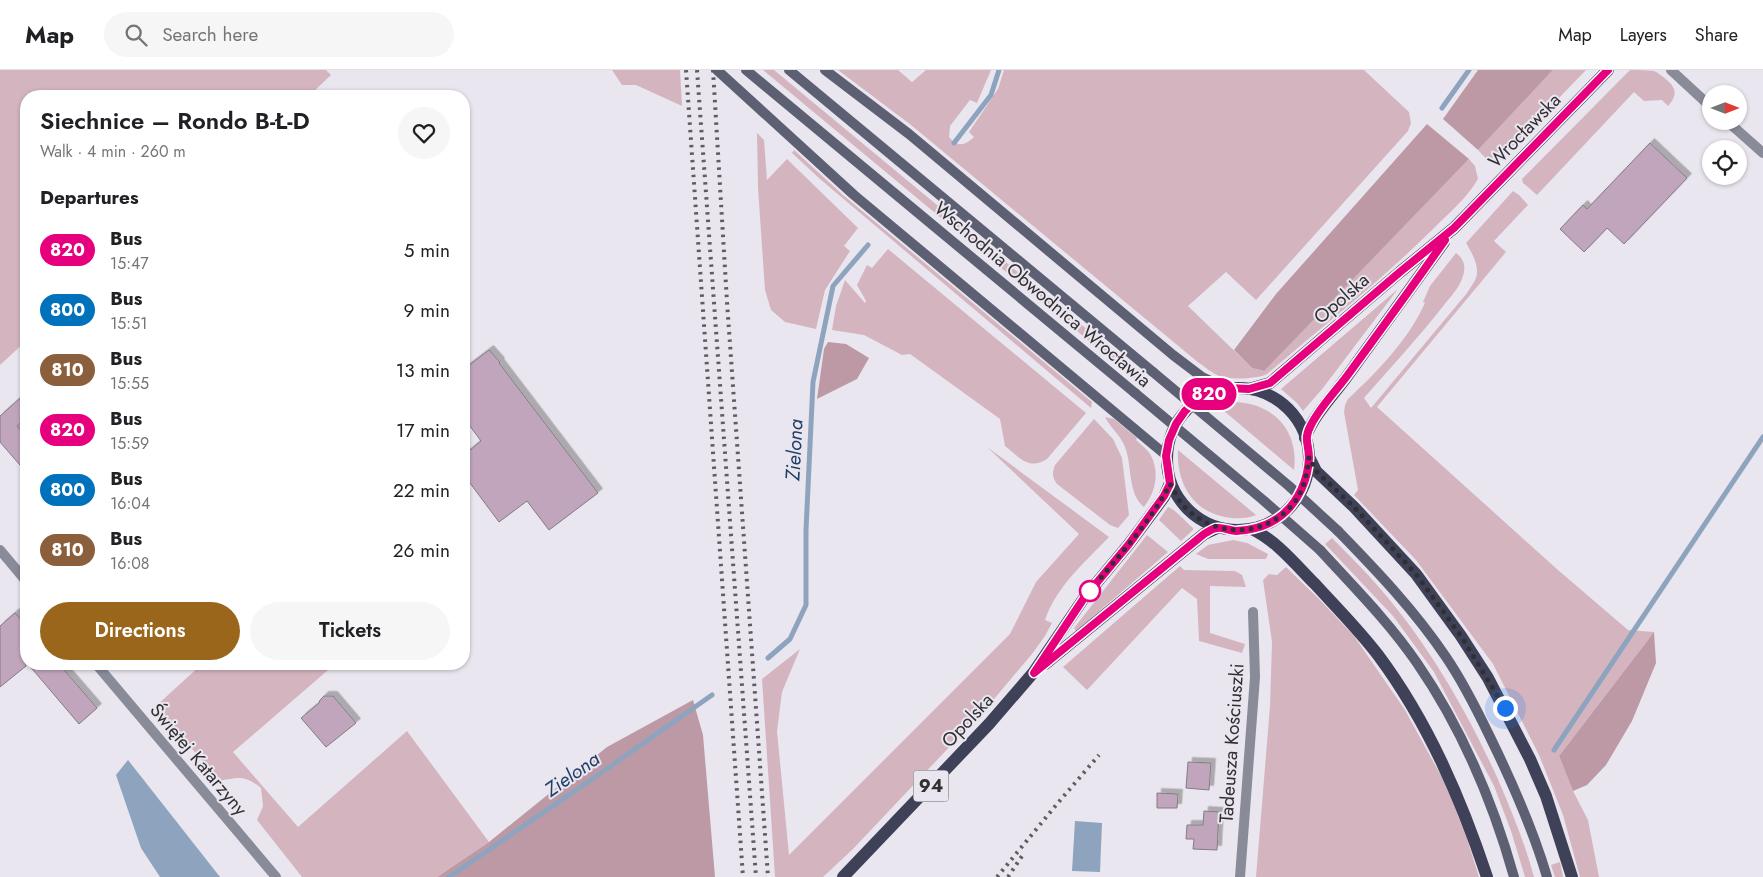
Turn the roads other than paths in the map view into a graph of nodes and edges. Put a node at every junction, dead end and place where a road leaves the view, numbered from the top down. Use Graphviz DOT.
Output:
graph roads {
  1 [pos="717,70"];
  2 [pos="746,70"];
  3 [pos="789,70"];
  4 [pos="825,70"];
  5 [pos="1608,70"];
  6 [pos="1671,70"];
  7 [pos="1702,99"];
  8 [pos="1737,130"];
  9 [pos="1763,154"];
  10 [pos="1488,194"];
  11 [pos="1454,228"];
  12 [pos="1228,388"];
  13 [pos="1249,389"];
  14 [pos="1305,438"];
  15 [pos="1166,456"];
  16 [pos="1309,457"];
  17 [pos="1170,484"];
  18 [pos="1217,528"];
  19 [pos="1252,529"];
  20 [pos="0,550"];
  21 [pos="20,574"];
  22 [pos="1253,612"];
  23 [pos="101,670"];
  24 [pos="1034,673"];
  25 [pos="276,877"];
  26 [pos="843,877"];
  27 [pos="1240,877"];
  28 [pos="1487,877"];
  29 [pos="1514,877"];
  30 [pos="1547,877"];
  31 [pos="1572,877"];
  1 -- 15 [label="main road"];
  2 -- 29 [label="main road, Wschodnia Obwodnica Wrocławia, bridge"];
  3 -- 30 [label="main road, Wschodnia Obwodnica Wrocławia, bridge"];
  4 -- 12 [label="main road"];
  5 -- 10 [label="main road, Wrocławska"];
  6 -- 7 [label="street"];
  8 -- 9 [label="street"];
  10 -- 11 [label="main road, Opolska"];
  11 -- 13 [label="main road, Opolska"];
  11 -- 14 [label="main road, Opolska"];
  12 -- 13 [label="main road"];
  12 -- 15 [label="main road"];
  13 -- 14 [label="main road"];
  14 -- 16 [label="main road"];
  15 -- 17 [label="main road"];
  16 -- 19 [label="main road"];
  16 -- 31 [label="main road"];
  17 -- 18 [label="main road"];
  17 -- 24 [label="main road, Opolska / 94"];
  18 -- 19 [label="main road"];
  18 -- 24 [label="main road, Opolska / 94"];
  19 -- 28 [label="main road"];
  20 -- 21 [label="street"];
  22 -- 27 [label="street, Tadeusza Kościuszki"];
  23 -- 25 [label="street, Świętej Katarzyny"];
  24 -- 26 [label="main road, Opolska / 94"];
}
